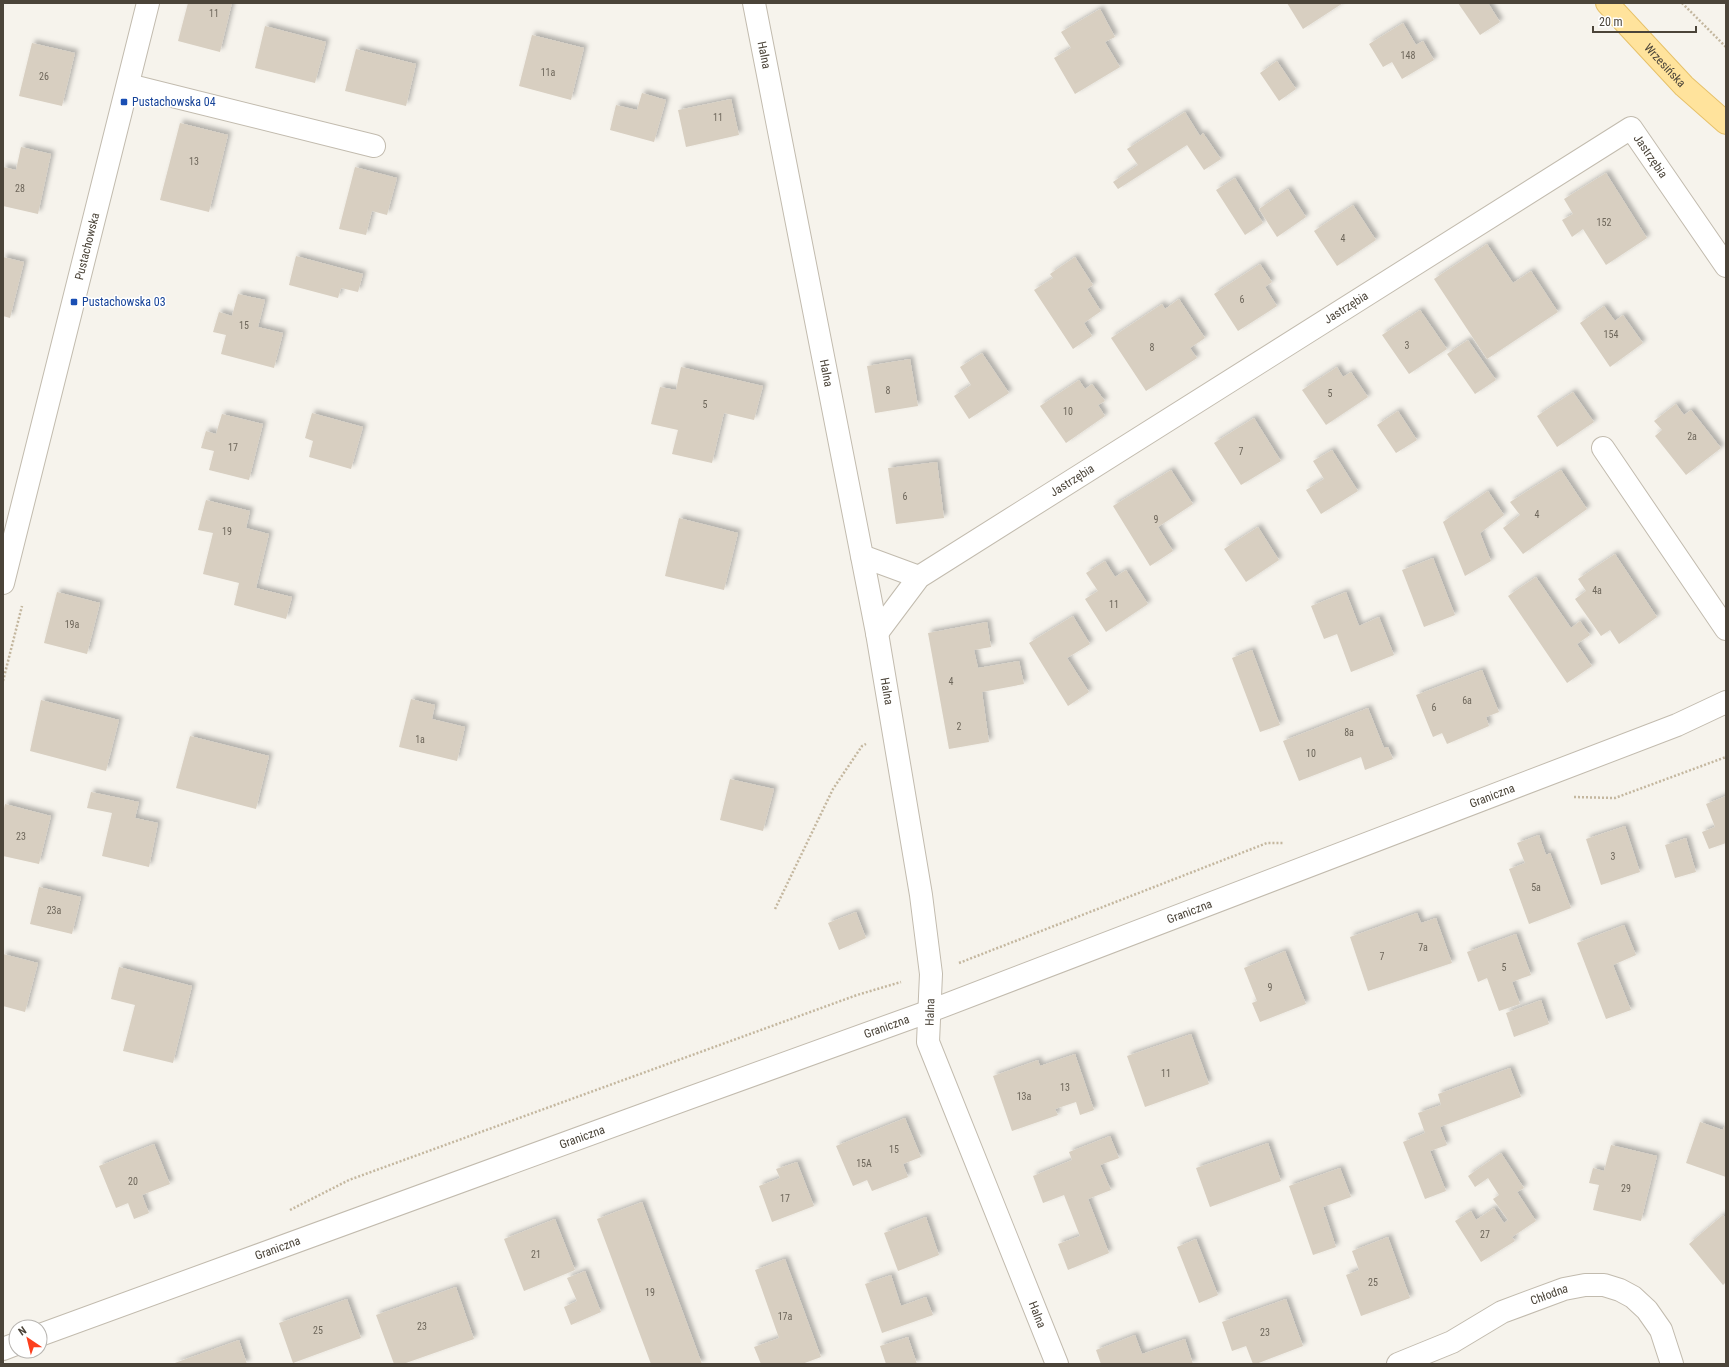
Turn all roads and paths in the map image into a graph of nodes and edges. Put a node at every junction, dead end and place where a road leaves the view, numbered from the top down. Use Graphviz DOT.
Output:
graph roads {
  1 [pos="148,3"];
  2 [pos="754,3"];
  3 [pos="1607,3"];
  4 [pos="1682,3"];
  5 [pos="1726,47"];
  6 [pos="128,85"];
  7 [pos="1726,123"];
  8 [pos="374,146"];
  9 [pos="1726,266"];
  10 [pos="1603,448"];
  11 [pos="862,556"];
  12 [pos="919,577"];
  13 [pos="3,583"];
  14 [pos="1726,629"];
  15 [pos="877,633"];
  16 [pos="1726,702"];
  17 [pos="892,725"];
  18 [pos="1286,842"];
  19 [pos="775,909"];
  20 [pos="931,974"];
  21 [pos="930,1011"];
  22 [pos="285,1213"];
  23 [pos="48,1332"];
  24 [pos="1058,1364"];
  25 [pos="1398,1364"];
  26 [pos="1672,1364"];
  1 -- 6 [label="street, Pustachowska"];
  2 -- 11 [label="street, Halna"];
  3 -- 7 [label="main road, Wrzesińska"];
  4 -- 5 [label="path"];
  6 -- 8 [label="street"];
  6 -- 13 [label="street, Pustachowska"];
  9 -- 12 [label="street, Jastrzębia"];
  10 -- 14 [label="street"];
  11 -- 12 [label="street"];
  11 -- 15 [label="street, Halna"];
  12 -- 15 [label="street, Jastrzębia"];
  15 -- 17 [label="street, Halna"];
  16 -- 21 [label="street, Graniczna"];
  17 -- 19 [label="path"];
  17 -- 20 [label="street, Halna"];
  18 -- 20 [label="path"];
  20 -- 21 [label="street, Halna"];
  20 -- 22 [label="path"];
  21 -- 23 [label="street, Graniczna"];
  21 -- 24 [label="street, Halna"];
  25 -- 26 [label="street, Chłodna"];
}
